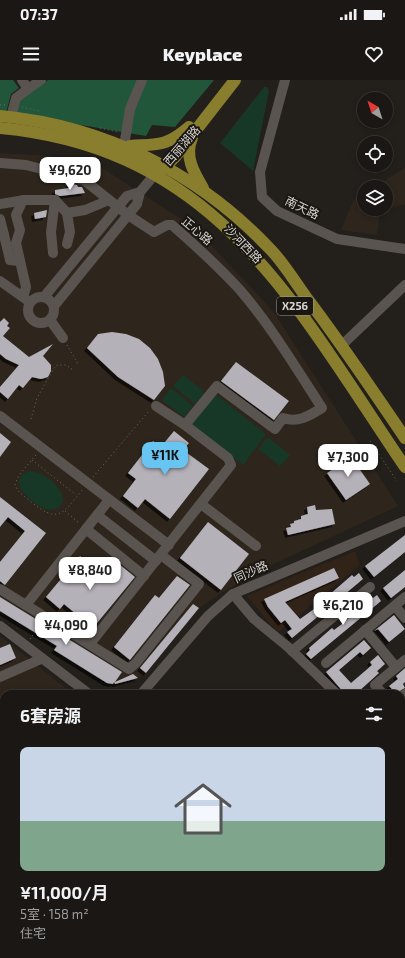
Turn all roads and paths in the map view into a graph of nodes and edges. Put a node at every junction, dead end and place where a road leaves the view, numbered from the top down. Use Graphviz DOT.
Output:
graph roads {
  1 [pos="22,80"];
  2 [pos="41,80"];
  3 [pos="142,80"];
  4 [pos="226,80"];
  5 [pos="235,80"];
  6 [pos="285,80"];
  7 [pos="28,89"];
  8 [pos="0,105"];
  9 [pos="8,113"];
  10 [pos="43,113"];
  11 [pos="96,127"];
  12 [pos="0,128"];
  13 [pos="192,129"];
  14 [pos="125,140"];
  15 [pos="0,163"];
  16 [pos="161,168"];
  17 [pos="205,190"];
  18 [pos="140,192"];
  19 [pos="23,200"];
  20 [pos="55,200"];
  21 [pos="109,200"];
  22 [pos="0,204"];
  23 [pos="118,207"];
  24 [pos="67,213"];
  25 [pos="128,215"];
  26 [pos="0,219"];
  27 [pos="2,235"];
  28 [pos="67,244"];
  29 [pos="405,249"];
  30 [pos="53,252"];
  31 [pos="19,261"];
  32 [pos="0,281"];
  33 [pos="405,285"];
  34 [pos="44,297"];
  35 [pos="27,299"];
  36 [pos="54,306"];
  37 [pos="50,320"];
  38 [pos="63,338"];
  39 [pos="342,345"];
  40 [pos="72,352"];
  41 [pos="78,364"];
  42 [pos="73,370"];
  43 [pos="156,406"];
  44 [pos="31,419"];
  45 [pos="2,421"];
  46 [pos="185,425"];
  47 [pos="405,438"];
  48 [pos="370,441"];
  49 [pos="42,448"];
  50 [pos="32,459"];
  51 [pos="405,467"];
  52 [pos="397,481"];
  53 [pos="88,483"];
  54 [pos="77,496"];
  55 [pos="109,500"];
  56 [pos="201,504"];
  57 [pos="65,511"];
  58 [pos="97,515"];
  59 [pos="405,520"];
  60 [pos="86,529"];
  61 [pos="169,545"];
  62 [pos="256,546"];
  63 [pos="158,558"];
  64 [pos="144,576"];
  65 [pos="370,587"];
  66 [pos="0,589"];
  67 [pos="233,594"];
  68 [pos="405,597"];
  69 [pos="26,605"];
  70 [pos="395,606"];
  71 [pos="46,617"];
  72 [pos="405,618"];
  73 [pos="0,626"];
  74 [pos="365,630"];
  75 [pos="11,634"];
  76 [pos="0,638"];
  77 [pos="90,644"];
  78 [pos="25,646"];
  79 [pos="292,651"];
  80 [pos="41,659"];
  81 [pos="405,660"];
  82 [pos="326,663"];
  83 [pos="396,667"];
  84 [pos="0,677"];
  85 [pos="84,690"];
  86 [pos="144,690"];
  87 [pos="333,690"];
  88 [pos="379,690"];
  1 -- 7 [label="street"];
  2 -- 7 [label="street"];
  3 -- 14 [label="street"];
  4 -- 13 [label="main road, 西丽湖路"];
  5 -- 13 [label="main road, 西丽湖路"];
  6 -- 29 [label="street, 南天路"];
  7 -- 9 [label="street"];
  8 -- 9 [label="path"];
  9 -- 10 [label="path"];
  9 -- 14 [label="main road, 沙河西路 / X256"];
  11 -- 14 [label="path"];
  12 -- 16 [label="main road, 沙河西路 / X256"];
  13 -- 14 [label="main road"];
  13 -- 16 [label="main road, 西丽湖路"];
  13 -- 17 [label="main road"];
  14 -- 16 [label="main road, 沙河西路 / X256"];
  15 -- 21 [label="street, 正心路"];
  16 -- 17 [label="main road, 沙河西路 / X256"];
  16 -- 18 [label="street"];
  16 -- 51 [label="main road, 沙河西路 / X256"];
  17 -- 39 [label="main road, 沙河西路 / X256"];
  18 -- 23 [label="street"];
  18 -- 25 [label="street"];
  19 -- 20 [label="street"];
  19 -- 22 [label="street"];
  19 -- 31 [label="street"];
  20 -- 24 [label="street"];
  20 -- 30 [label="street"];
  21 -- 23 [label="street, 正心路"];
  21 -- 24 [label="street"];
  23 -- 25 [label="street, 正心路"];
  23 -- 34 [label="street"];
  24 -- 28 [label="street"];
  25 -- 36 [label="street"];
  25 -- 46 [label="street, 正心路"];
  26 -- 27 [label="street"];
  27 -- 31 [label="street"];
  31 -- 35 [label="street"];
  32 -- 35 [label="street"];
  33 -- 39 [label="street"];
  34 -- 35 [label="street"];
  34 -- 36 [label="street"];
  35 -- 37 [label="street"];
  36 -- 37 [label="street"];
  37 -- 38 [label="street"];
  39 -- 47 [label="main road, 沙河西路 / X256"];
  40 -- 41 [label="path"];
  42 -- 44 [label="path"];
  43 -- 46 [label="street"];
  43 -- 53 [label="path"];
  45 -- 49 [label="street"];
  46 -- 56 [label="street"];
  48 -- 52 [label="path"];
  49 -- 50 [label="path"];
  49 -- 53 [label="street"];
  50 -- 54 [label="path"];
  50 -- 57 [label="path"];
  53 -- 54 [label="path"];
  53 -- 55 [label="street"];
  54 -- 57 [label="path"];
  55 -- 58 [label="street"];
  55 -- 61 [label="street"];
  56 -- 61 [label="street"];
  56 -- 62 [label="street"];
  57 -- 60 [label="path"];
  58 -- 60 [label="street"];
  58 -- 63 [label="street"];
  59 -- 67 [label="street, 同沙路"];
  60 -- 64 [label="street"];
  60 -- 69 [label="street"];
  61 -- 63 [label="street"];
  63 -- 64 [label="street"];
  63 -- 77 [label="street"];
  64 -- 77 [label="street"];
  65 -- 79 [label="street"];
  66 -- 69 [label="street"];
  67 -- 79 [label="street"];
  67 -- 86 [label="street, 同沙路"];
  68 -- 70 [label="street"];
  69 -- 71 [label="street"];
  70 -- 72 [label="street"];
  70 -- 74 [label="street"];
  71 -- 77 [label="street"];
  71 -- 78 [label="path"];
  73 -- 75 [label="street"];
  74 -- 82 [label="street"];
  74 -- 83 [label="street"];
  75 -- 76 [label="street"];
  75 -- 78 [label="street"];
  78 -- 80 [label="street"];
  79 -- 87 [label="street"];
  80 -- 84 [label="street"];
  80 -- 85 [label="street"];
  81 -- 83 [label="street"];
  83 -- 88 [label="street"];
}
